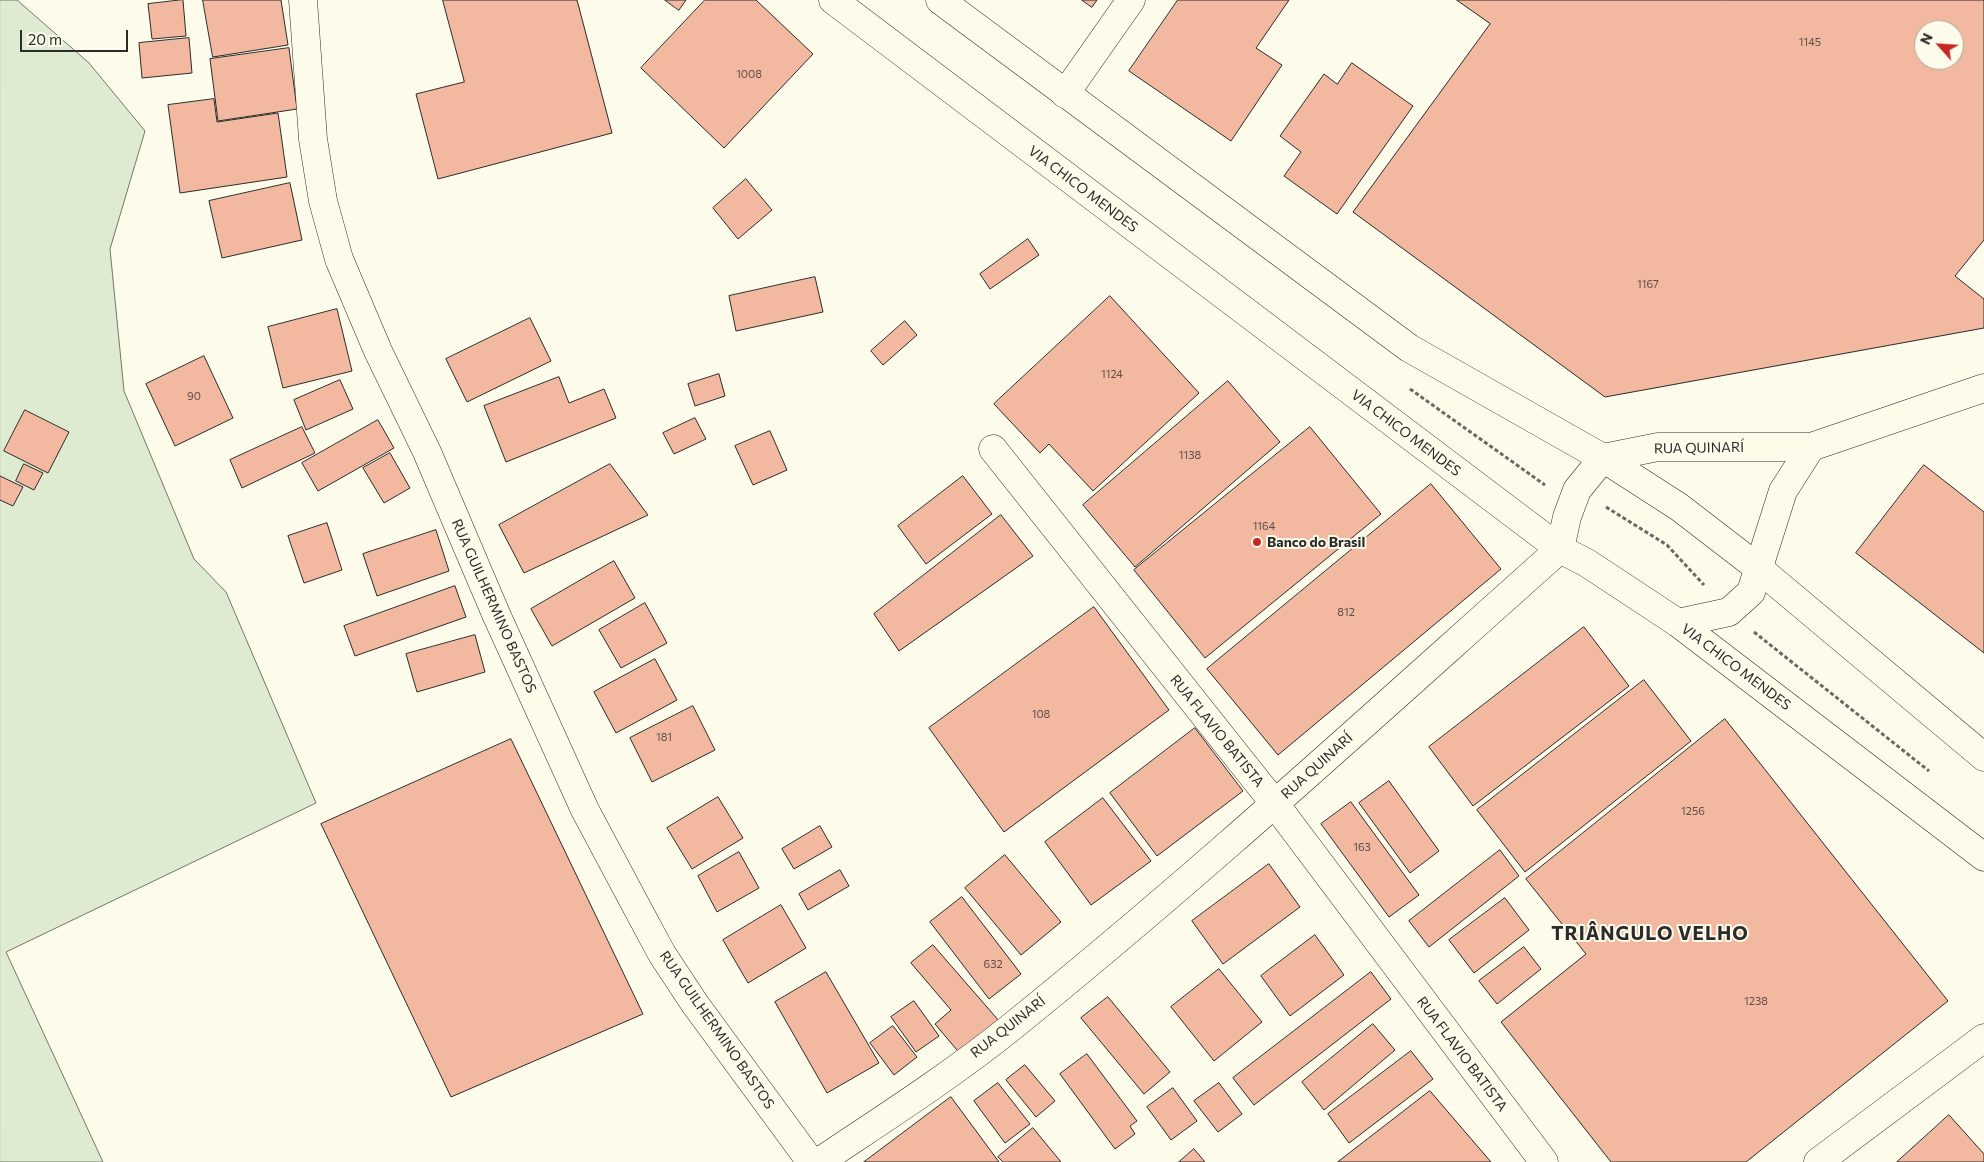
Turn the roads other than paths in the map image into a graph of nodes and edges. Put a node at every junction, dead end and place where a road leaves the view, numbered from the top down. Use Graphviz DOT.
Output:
graph roads {
  1 [pos="303,0"];
  2 [pos="833,0"];
  3 [pos="940,0"];
  4 [pos="1131,0"];
  5 [pos="1065,94"];
  6 [pos="1984,388"];
  7 [pos="1811,447"];
  8 [pos="993,449"];
  9 [pos="1603,458"];
  10 [pos="1560,549"];
  11 [pos="1757,568"];
  12 [pos="1678,624"];
  13 [pos="1984,758"];
  14 [pos="1275,804"];
  15 [pos="1984,857"];
  16 [pos="1984,1038"];
  17 [pos="811,1162"];
  18 [pos="819,1162"];
  19 [pos="1544,1162"];
  20 [pos="1818,1162"];
  1 -- 17 [label="street, RUA GUILHERMINO BASTOS"];
  2 -- 10 [label="street, VIA CHICO MENDES"];
  3 -- 5 [label="street"];
  4 -- 5 [label="street"];
  5 -- 9 [label="street"];
  6 -- 7 [label="street, RUA QUINARÍ"];
  7 -- 9 [label="street, RUA QUINARÍ"];
  7 -- 11 [label="street"];
  8 -- 14 [label="street, RUA FLAVIO BATISTA"];
  9 -- 10 [label="street"];
  9 -- 11 [label="street"];
  10 -- 12 [label="street, VIA CHICO MENDES"];
  10 -- 14 [label="street, RUA QUINARÍ"];
  11 -- 12 [label="street"];
  11 -- 13 [label="street"];
  12 -- 15 [label="street, VIA CHICO MENDES"];
  14 -- 18 [label="street, RUA QUINARÍ"];
  14 -- 19 [label="street, RUA FLAVIO BATISTA"];
  16 -- 20 [label="street"];
}
